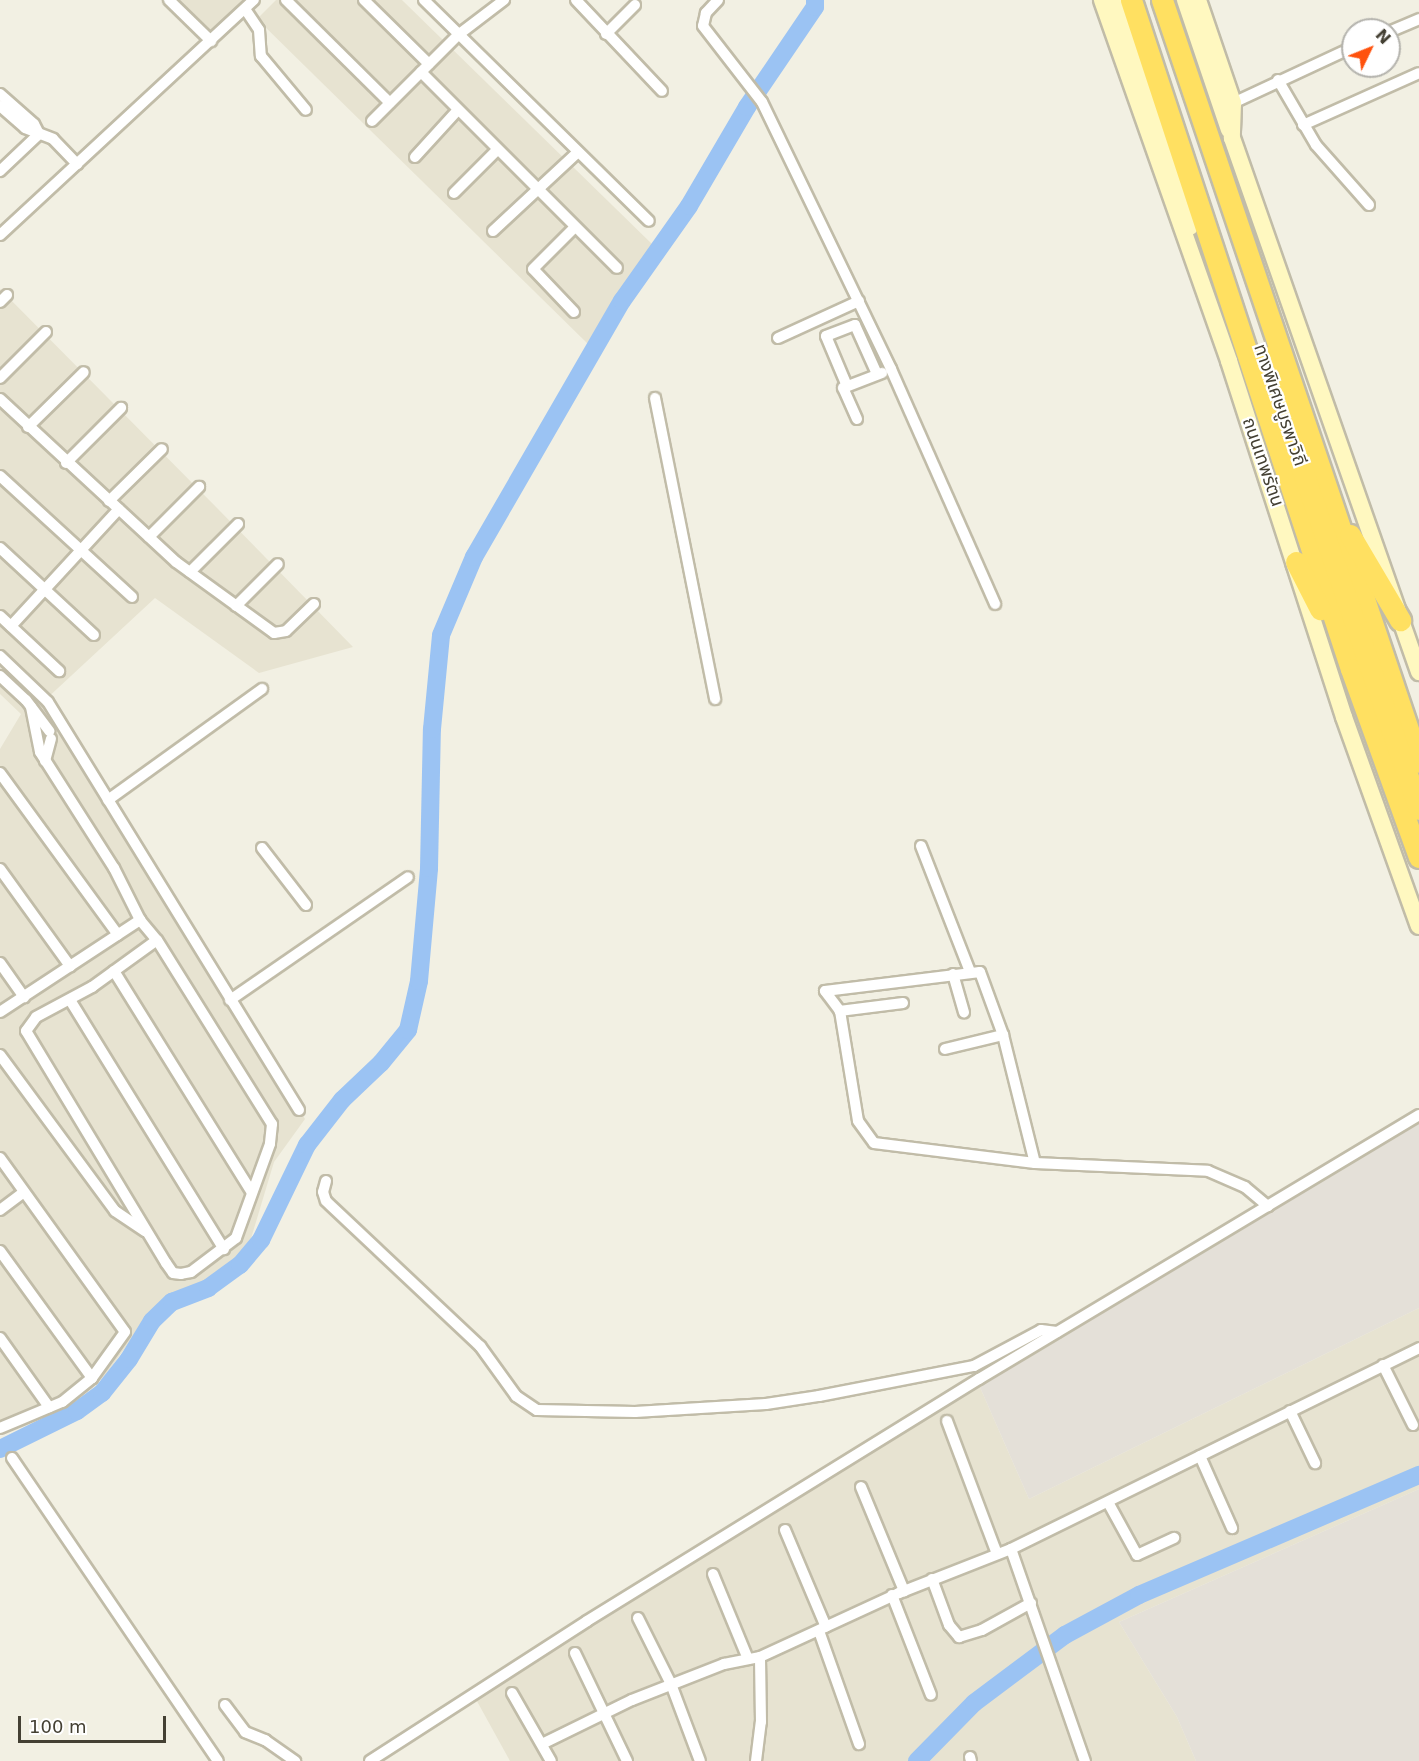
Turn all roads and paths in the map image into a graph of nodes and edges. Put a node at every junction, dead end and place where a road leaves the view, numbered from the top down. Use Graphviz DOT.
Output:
graph roads {
  1 [pos="169,0"];
  2 [pos="254,0"];
  3 [pos="286,0"];
  4 [pos="364,0"];
  5 [pos="424,0"];
  6 [pos="504,0"];
  7 [pos="576,0"];
  8 [pos="718,0"];
  9 [pos="1144,0"];
  10 [pos="1162,0"];
  11 [pos="1168,0"];
  12 [pos="1185,0"];
  13 [pos="1198,0"];
  14 [pos="1116,2"];
  15 [pos="635,5"];
  16 [pos="245,9"];
  17 [pos="1419,19"];
  18 [pos="1401,27"];
  19 [pos="606,34"];
  20 [pos="458,35"];
  21 [pos="211,41"];
  22 [pos="1341,52"];
  23 [pos="425,68"];
  24 [pos="1419,73"];
  25 [pos="1278,80"];
  26 [pos="662,91"];
  27 [pos="0,94"];
  28 [pos="390,103"];
  29 [pos="1233,103"];
  30 [pos="0,106"];
  31 [pos="306,110"];
  32 [pos="457,111"];
  33 [pos="372,121"];
  34 [pos="1303,125"];
  35 [pos="39,134"];
  36 [pos="1232,138"];
  37 [pos="497,150"];
  38 [pos="578,152"];
  39 [pos="415,157"];
  40 [pos="77,164"];
  41 [pos="0,171"];
  42 [pos="538,192"];
  43 [pos="454,193"];
  44 [pos="1369,205"];
  45 [pos="649,222"];
  46 [pos="575,227"];
  47 [pos="493,231"];
  48 [pos="0,235"];
  49 [pos="616,268"];
  50 [pos="859,301"];
  51 [pos="574,312"];
  52 [pos="46,332"];
  53 [pos="778,338"];
  54 [pos="891,369"];
  55 [pos="84,372"];
  56 [pos="877,374"];
  57 [pos="0,378"];
  58 [pos="847,386"];
  59 [pos="655,398"];
  60 [pos="0,399"];
  61 [pos="121,408"];
  62 [pos="857,418"];
  63 [pos="28,427"];
  64 [pos="162,449"];
  65 [pos="66,463"];
  66 [pos="0,476"];
  67 [pos="199,487"];
  68 [pos="109,501"];
  69 [pos="119,509"];
  70 [pos="238,524"];
  71 [pos="1344,524"];
  72 [pos="149,537"];
  73 [pos="0,548"];
  74 [pos="81,550"];
  75 [pos="1296,562"];
  76 [pos="278,564"];
  77 [pos="190,572"];
  78 [pos="45,588"];
  79 [pos="132,597"];
  80 [pos="314,604"];
  81 [pos="995,604"];
  82 [pos="236,606"];
  83 [pos="0,616"];
  84 [pos="1400,620"];
  85 [pos="11,626"];
  86 [pos="94,635"];
  87 [pos="0,656"];
  88 [pos="1351,669"];
  89 [pos="59,671"];
  90 [pos="1419,672"];
  91 [pos="0,676"];
  92 [pos="262,689"];
  93 [pos="715,699"];
  94 [pos="31,707"];
  95 [pos="1419,732"];
  96 [pos="45,761"];
  97 [pos="1419,762"];
  98 [pos="0,773"];
  99 [pos="108,800"];
  100 [pos="1419,809"];
  101 [pos="921,846"];
  102 [pos="262,848"];
  103 [pos="1419,857"];
  104 [pos="0,869"];
  105 [pos="408,877"];
  106 [pos="306,905"];
  107 [pos="140,920"];
  108 [pos="1419,926"];
  109 [pos="118,934"];
  110 [pos="158,940"];
  111 [pos="0,963"];
  112 [pos="70,966"];
  113 [pos="114,971"];
  114 [pos="970,972"];
  115 [pos="953,974"];
  116 [pos="24,997"];
  117 [pos="70,1000"];
  118 [pos="230,1000"];
  119 [pos="903,1003"];
  120 [pos="840,1011"];
  121 [pos="0,1012"];
  122 [pos="964,1012"];
  123 [pos="1003,1035"];
  124 [pos="945,1049"];
  125 [pos="0,1055"];
  126 [pos="299,1110"];
  127 [pos="1419,1116"];
  128 [pos="0,1158"];
  129 [pos="1035,1163"];
  130 [pos="326,1181"];
  131 [pos="24,1192"];
  132 [pos="252,1193"];
  133 [pos="1268,1206"];
  134 [pos="0,1210"];
  135 [pos="147,1232"];
  136 [pos="224,1249"];
  137 [pos="0,1251"];
  138 [pos="1057,1332"];
  139 [pos="0,1338"];
  140 [pos="1419,1348"];
  141 [pos="1383,1365"];
  142 [pos="92,1378"];
  143 [pos="49,1407"];
  144 [pos="1290,1411"];
  145 [pos="947,1421"];
  146 [pos="1413,1425"];
  147 [pos="0,1428"];
  148 [pos="1200,1456"];
  149 [pos="12,1458"];
  150 [pos="1315,1463"];
  151 [pos="861,1487"];
  152 [pos="1109,1504"];
  153 [pos="1232,1528"];
  154 [pos="786,1530"];
  155 [pos="1174,1538"];
  156 [pos="1011,1549"];
  157 [pos="997,1554"];
  158 [pos="713,1574"];
  159 [pos="932,1579"];
  160 [pos="904,1591"];
  161 [pos="892,1595"];
  162 [pos="1031,1603"];
  163 [pos="638,1618"];
  164 [pos="823,1629"];
  165 [pos="574,1653"];
  166 [pos="760,1658"];
  167 [pos="748,1659"];
  168 [pos="671,1684"];
  169 [pos="512,1692"];
  170 [pos="931,1695"];
  171 [pos="225,1705"];
  172 [pos="603,1714"];
  173 [pos="542,1744"];
  174 [pos="859,1744"];
  175 [pos="218,1761"];
  176 [pos="295,1761"];
  177 [pos="370,1761"];
  178 [pos="551,1761"];
  179 [pos="627,1761"];
  180 [pos="700,1761"];
  181 [pos="756,1761"];
  182 [pos="1085,1761"];
  1 -- 21 [label="street"];
  2 -- 16 [label="street"];
  3 -- 28 [label="street"];
  4 -- 23 [label="street"];
  5 -- 20 [label="street"];
  6 -- 20 [label="street"];
  7 -- 19 [label="street"];
  8 -- 50 [label="street"];
  9 -- 100 [label="highway, ทางพิเศษบูรพาวิถี"];
  10 -- 97 [label="highway, ทางพิเศษบูรพาวิถี"];
  11 -- 71 [label="highway"];
  12 -- 36 [label="main road"];
  13 -- 29 [label="main road"];
  14 -- 75 [label="main road, ถนนเทพรัตน"];
  14 -- 88 [label="highway, ถนนเทพรัตน"];
  15 -- 19 [label="street"];
  16 -- 21 [label="street"];
  16 -- 31 [label="street"];
  17 -- 18 [label="street"];
  19 -- 26 [label="street"];
  20 -- 23 [label="street"];
  20 -- 38 [label="street"];
  21 -- 40 [label="street"];
  22 -- 25 [label="street"];
  23 -- 28 [label="street"];
  23 -- 32 [label="street"];
  24 -- 34 [label="street"];
  25 -- 29 [label="street"];
  25 -- 34 [label="street"];
  27 -- 35 [label="street"];
  28 -- 33 [label="street"];
  29 -- 36 [label="main road"];
  30 -- 35 [label="street"];
  32 -- 37 [label="street"];
  32 -- 39 [label="street"];
  34 -- 44 [label="street"];
  35 -- 40 [label="street"];
  35 -- 41 [label="street"];
  36 -- 84 [label="main road"];
  37 -- 42 [label="street"];
  37 -- 43 [label="street"];
  38 -- 42 [label="street"];
  38 -- 45 [label="street"];
  40 -- 48 [label="street"];
  42 -- 46 [label="street"];
  42 -- 47 [label="street"];
  46 -- 49 [label="street"];
  46 -- 51 [label="street"];
  50 -- 53 [label="street"];
  50 -- 54 [label="street"];
  52 -- 57 [label="street"];
  54 -- 56 [label="street"];
  54 -- 81 [label="street"];
  55 -- 63 [label="street"];
  56 -- 58 [label="street"];
  56 -- 58 [label="street"];
  58 -- 62 [label="street"];
  59 -- 93 [label="street"];
  60 -- 63 [label="street"];
  61 -- 65 [label="street"];
  63 -- 65 [label="street"];
  64 -- 68 [label="street"];
  65 -- 68 [label="street"];
  66 -- 74 [label="street"];
  67 -- 72 [label="street"];
  68 -- 69 [label="street"];
  69 -- 72 [label="street"];
  69 -- 74 [label="street"];
  70 -- 77 [label="street"];
  71 -- 84 [label="highway"];
  71 -- 95 [label="highway"];
  72 -- 77 [label="street"];
  73 -- 78 [label="street"];
  74 -- 78 [label="street"];
  74 -- 79 [label="street"];
  75 -- 88 [label="highway"];
  75 -- 108 [label="main road, ถนนเทพรัตน"];
  76 -- 82 [label="street"];
  77 -- 82 [label="street"];
  78 -- 85 [label="street"];
  78 -- 86 [label="street"];
  80 -- 82 [label="street"];
  83 -- 85 [label="street"];
  84 -- 90 [label="main road"];
  85 -- 89 [label="street"];
  87 -- 99 [label="street"];
  88 -- 103 [label="highway, ถนนเทพรัตน"];
  91 -- 94 [label="street"];
  92 -- 99 [label="street"];
  94 -- 96 [label="street"];
  94 -- 96 [label="street"];
  96 -- 107 [label="street"];
  98 -- 109 [label="street"];
  99 -- 118 [label="street"];
  101 -- 114 [label="street"];
  102 -- 106 [label="street"];
  104 -- 112 [label="street"];
  105 -- 118 [label="street"];
  107 -- 109 [label="street"];
  107 -- 110 [label="street"];
  109 -- 112 [label="street"];
  110 -- 113 [label="street"];
  110 -- 132 [label="street"];
  111 -- 116 [label="street"];
  112 -- 116 [label="street"];
  113 -- 117 [label="street"];
  113 -- 132 [label="street"];
  114 -- 115 [label="street"];
  114 -- 123 [label="street"];
  115 -- 120 [label="street"];
  115 -- 122 [label="street"];
  116 -- 121 [label="street"];
  117 -- 135 [label="street"];
  117 -- 136 [label="street"];
  118 -- 126 [label="street"];
  119 -- 120 [label="street"];
  120 -- 129 [label="street"];
  123 -- 124 [label="street"];
  123 -- 129 [label="street"];
  125 -- 135 [label="street"];
  127 -- 133 [label="street"];
  128 -- 131 [label="street"];
  129 -- 133 [label="street"];
  130 -- 138 [label="street"];
  131 -- 134 [label="street"];
  131 -- 142 [label="street"];
  132 -- 136 [label="street"];
  133 -- 138 [label="street"];
  135 -- 136 [label="street"];
  137 -- 142 [label="street"];
  138 -- 177 [label="street"];
  139 -- 143 [label="street"];
  140 -- 141 [label="street"];
  141 -- 144 [label="street"];
  141 -- 146 [label="street"];
  142 -- 143 [label="street"];
  143 -- 147 [label="street"];
  144 -- 148 [label="street"];
  144 -- 150 [label="street"];
  145 -- 157 [label="street"];
  148 -- 152 [label="street"];
  148 -- 153 [label="street"];
  149 -- 175 [label="street"];
  151 -- 160 [label="street"];
  152 -- 155 [label="street"];
  152 -- 156 [label="street"];
  154 -- 164 [label="street"];
  156 -- 157 [label="street"];
  156 -- 162 [label="street"];
  157 -- 159 [label="street"];
  158 -- 167 [label="street"];
  159 -- 160 [label="street"];
  159 -- 162 [label="street"];
  160 -- 161 [label="street"];
  161 -- 164 [label="street"];
  161 -- 170 [label="street"];
  162 -- 182 [label="street"];
  163 -- 168 [label="street"];
  164 -- 166 [label="street"];
  164 -- 174 [label="street"];
  165 -- 172 [label="street"];
  166 -- 167 [label="street"];
  166 -- 181 [label="street"];
  167 -- 168 [label="street"];
  168 -- 172 [label="street"];
  168 -- 180 [label="street"];
  169 -- 173 [label="street"];
  171 -- 176 [label="street"];
  172 -- 173 [label="street"];
  172 -- 179 [label="street"];
  173 -- 178 [label="street"];
}
